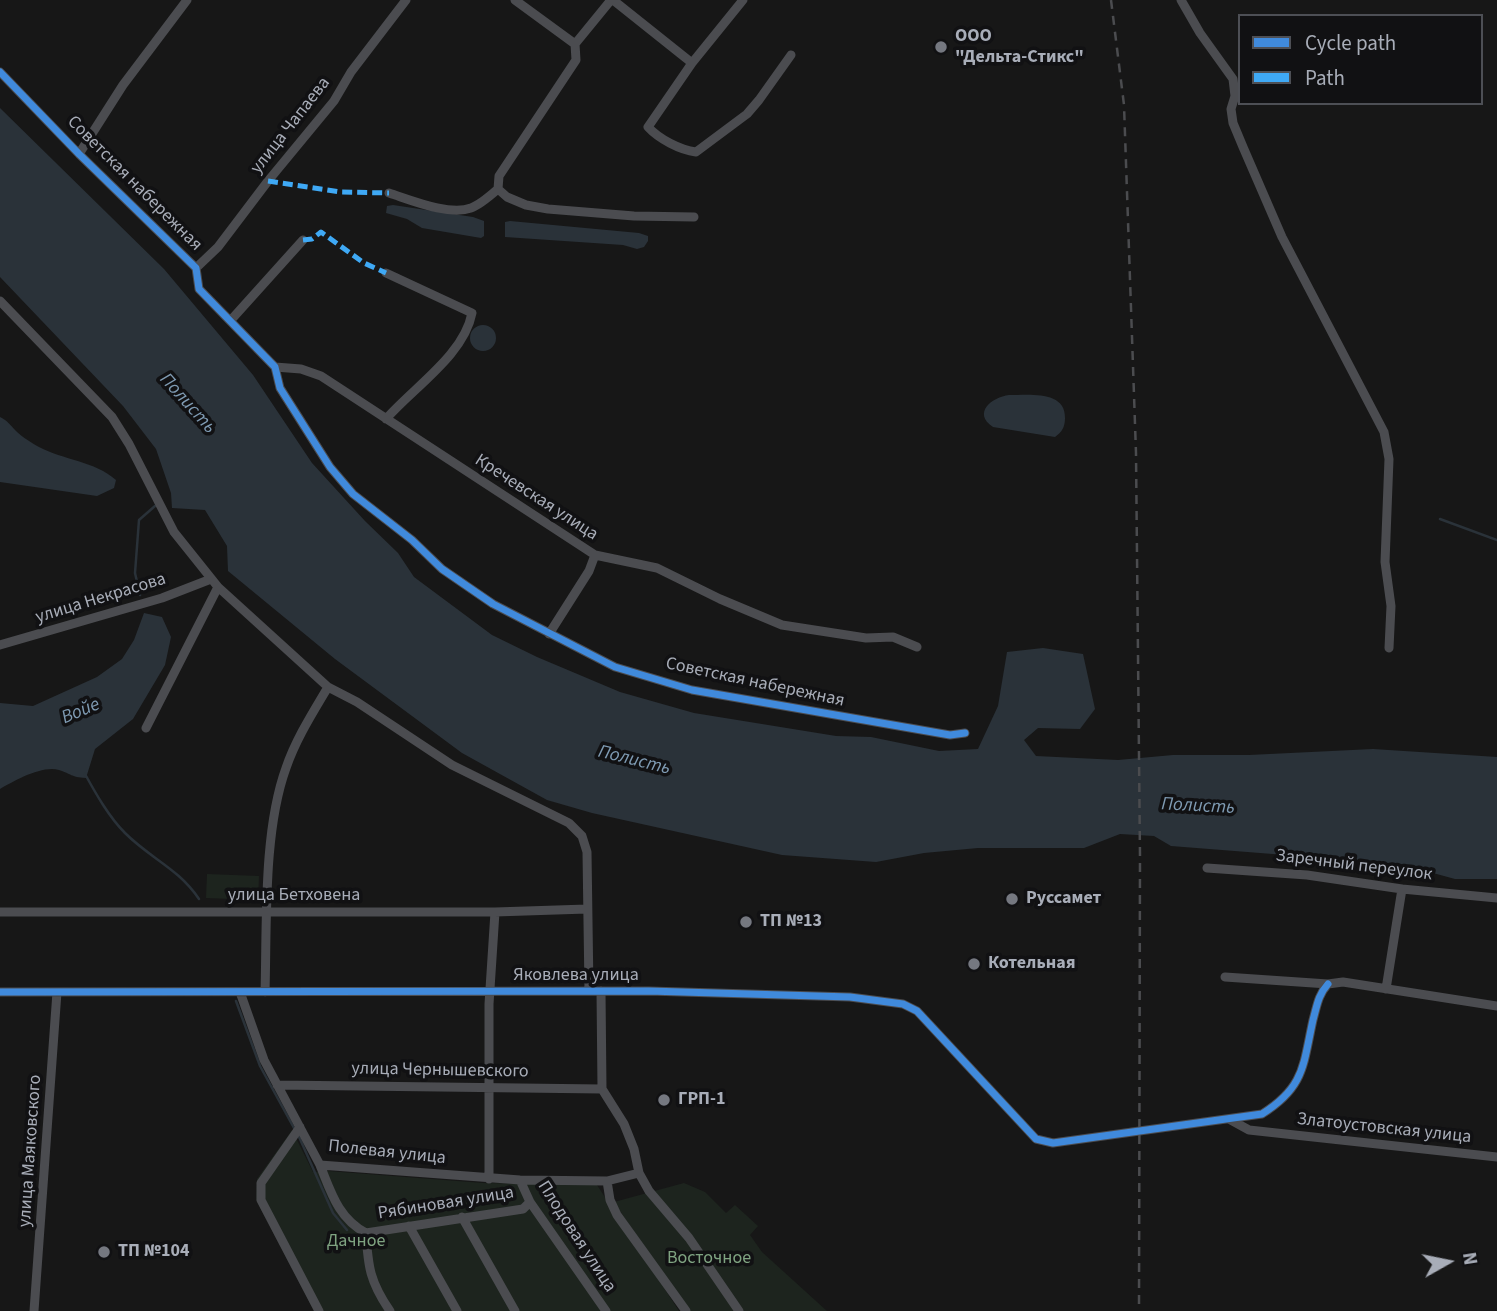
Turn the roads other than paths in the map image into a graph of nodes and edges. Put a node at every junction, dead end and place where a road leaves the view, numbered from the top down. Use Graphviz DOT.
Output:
graph roads {
  1 [pos="187,0"];
  2 [pos="406,0"];
  3 [pos="515,0"];
  4 [pos="612,0"];
  5 [pos="743,0"];
  6 [pos="1181,0"];
  7 [pos="575,44"];
  8 [pos="791,55"];
  9 [pos="692,63"];
  10 [pos="0,72"];
  11 [pos="79,154"];
  12 [pos="498,189"];
  13 [pos="389,193"];
  14 [pos="694,217"];
  15 [pos="303,240"];
  16 [pos="196,268"];
  17 [pos="386,273"];
  18 [pos="0,301"];
  19 [pos="231,320"];
  20 [pos="275,367"];
  21 [pos="386,419"];
  22 [pos="595,555"];
  23 [pos="211,579"];
  24 [pos="218,587"];
  25 [pos="549,634"];
  26 [pos="0,645"];
  27 [pos="917,647"];
  28 [pos="1389,648"];
  29 [pos="328,687"];
  30 [pos="146,728"];
  31 [pos="965,733"];
  32 [pos="1208,868"];
  33 [pos="1402,889"];
  34 [pos="1497,898"];
  35 [pos="587,909"];
  36 [pos="267,911"];
  37 [pos="0,912"];
  38 [pos="495,912"];
  39 [pos="1225,976"];
  40 [pos="1328,984"];
  41 [pos="1386,989"];
  42 [pos="589,991"];
  43 [pos="601,991"];
  44 [pos="0,992"];
  45 [pos="57,992"];
  46 [pos="240,992"];
  47 [pos="265,992"];
  48 [pos="491,992"];
  49 [pos="1497,1006"];
  50 [pos="277,1085"];
  51 [pos="490,1087"];
  52 [pos="602,1089"];
  53 [pos="1229,1119"];
  54 [pos="300,1126"];
  55 [pos="1497,1157"];
  56 [pos="320,1165"];
  57 [pos="639,1173"];
  58 [pos="489,1179"];
  59 [pos="520,1180"];
  60 [pos="607,1181"];
  61 [pos="530,1202"];
  62 [pos="462,1217"];
  63 [pos="409,1226"];
  64 [pos="366,1233"];
  65 [pos="34,1311"];
  66 [pos="319,1311"];
  67 [pos="390,1311"];
  68 [pos="457,1311"];
  69 [pos="515,1311"];
  70 [pos="606,1311"];
  71 [pos="685,1311"];
  72 [pos="739,1311"];
  1 -- 11 [label="street"];
  2 -- 16 [label="street, улица Чапаева"];
  3 -- 7 [label="street"];
  4 -- 7 [label="street"];
  4 -- 9 [label="street"];
  5 -- 9 [label="street"];
  6 -- 28 [label="street"];
  7 -- 12 [label="street"];
  8 -- 9 [label="street"];
  10 -- 11 [label="street, Советская набережная"];
  11 -- 16 [label="street, Советская набережная"];
  12 -- 13 [label="street"];
  12 -- 14 [label="street"];
  15 -- 19 [label="street"];
  16 -- 19 [label="street, Советская набережная"];
  17 -- 21 [label="street"];
  18 -- 23 [label="street"];
  19 -- 20 [label="street, Советская набережная"];
  20 -- 21 [label="street, Кречевская улица"];
  20 -- 25 [label="street, Советская набережная"];
  21 -- 22 [label="street, Кречевская улица"];
  22 -- 25 [label="street"];
  22 -- 27 [label="street, Кречевская улица"];
  23 -- 24 [label="street"];
  23 -- 26 [label="street, улица Некрасова"];
  24 -- 29 [label="street"];
  24 -- 30 [label="street"];
  25 -- 31 [label="street, Советская набережная"];
  29 -- 35 [label="street"];
  29 -- 36 [label="street"];
  32 -- 33 [label="street, Заречный переулок"];
  33 -- 34 [label="street, Заречный переулок"];
  33 -- 41 [label="street"];
  35 -- 38 [label="street, улица Бетховена"];
  35 -- 42 [label="street"];
  36 -- 37 [label="street, улица Бетховена"];
  36 -- 38 [label="street, улица Бетховена"];
  36 -- 47 [label="street"];
  38 -- 48 [label="street"];
  39 -- 40 [label="street"];
  40 -- 41 [label="street"];
  40 -- 53 [label="street, Яковлева улица"];
  41 -- 49 [label="street"];
  42 -- 43 [label="street, Яковлева улица"];
  42 -- 48 [label="street, Яковлева улица"];
  43 -- 52 [label="street"];
  43 -- 53 [label="street, Яковлева улица"];
  44 -- 45 [label="street, Яковлева улица"];
  45 -- 46 [label="street, Яковлева улица"];
  45 -- 65 [label="street, улица Маяковского"];
  46 -- 47 [label="street, Яковлева улица"];
  46 -- 50 [label="street, Полевая улица"];
  47 -- 48 [label="street, Яковлева улица"];
  48 -- 51 [label="street"];
  50 -- 51 [label="street, улица Чернышевского"];
  50 -- 54 [label="street, Полевая улица"];
  51 -- 52 [label="street, улица Чернышевского"];
  51 -- 58 [label="street"];
  52 -- 57 [label="street"];
  53 -- 55 [label="street, Златоустовская улица"];
  54 -- 56 [label="street, Полевая улица"];
  54 -- 66 [label="street"];
  56 -- 58 [label="street, Полевая улица"];
  56 -- 64 [label="street, Рябиновая улица"];
  57 -- 60 [label="street, Полевая улица"];
  57 -- 72 [label="street"];
  58 -- 59 [label="street, Полевая улица"];
  59 -- 60 [label="street, Полевая улица"];
  59 -- 61 [label="street, Плодовая улица"];
  60 -- 71 [label="street"];
  61 -- 62 [label="street, Рябиновая улица"];
  61 -- 70 [label="street, Плодовая улица"];
  62 -- 63 [label="street, Рябиновая улица"];
  62 -- 69 [label="street"];
  63 -- 64 [label="street, Рябиновая улица"];
  63 -- 68 [label="street"];
  64 -- 67 [label="street"];
}
